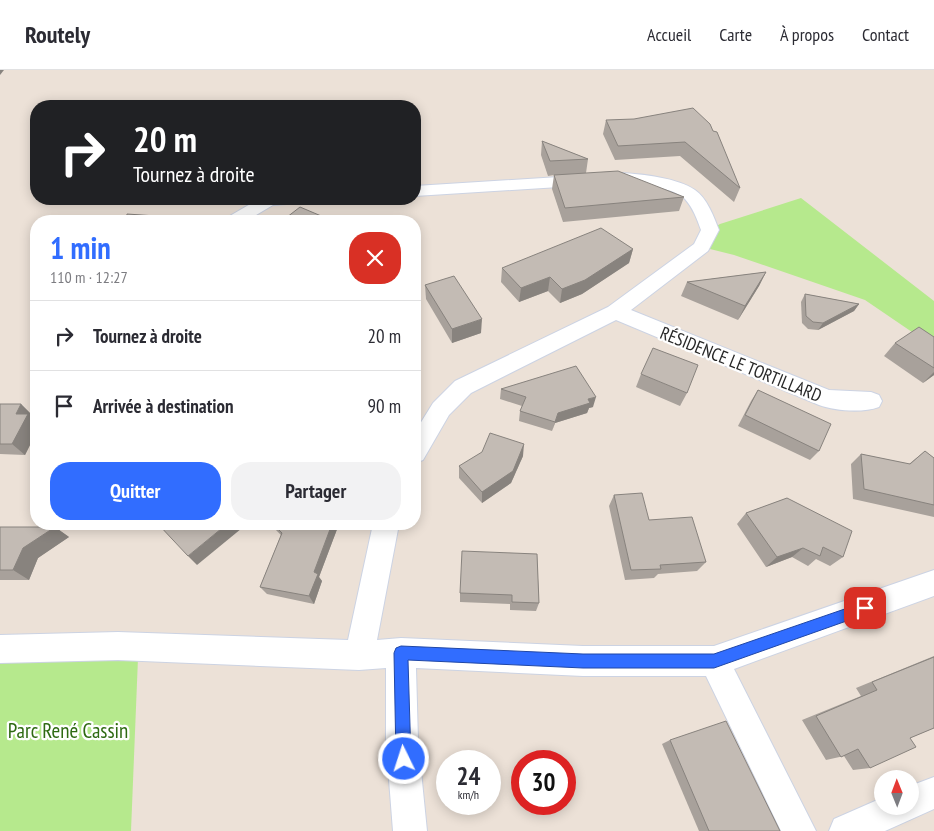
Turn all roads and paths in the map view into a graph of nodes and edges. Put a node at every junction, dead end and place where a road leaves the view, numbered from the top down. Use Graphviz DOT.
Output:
graph roads {
  1 [pos="421,191"];
  2 [pos="261,205"];
  3 [pos="244,215"];
  4 [pos="615,312"];
  5 [pos="870,401"];
  6 [pos="421,443"];
  7 [pos="385,530"];
  8 [pos="934,583"];
  9 [pos="0,649"];
  10 [pos="401,653"];
  11 [pos="359,655"];
  12 [pos="714,661"];
  13 [pos="934,793"];
  14 [pos="919,799"];
  15 [pos="882,815"];
  16 [pos="410,831"];
  17 [pos="799,831"];
  18 [pos="846,831"];
  1 -- 4 [label="street"];
  2 -- 3 [label="street"];
  4 -- 5 [label="street, RÉSIDENCE LE TORTILLARD"];
  4 -- 6 [label="street"];
  7 -- 11 [label="street"];
  8 -- 12 [label="street"];
  9 -- 11 [label="street"];
  10 -- 11 [label="street"];
  10 -- 12 [label="street"];
  10 -- 16 [label="street"];
  12 -- 17 [label="street"];
  13 -- 14 [label="street"];
  15 -- 18 [label="street"];
}
